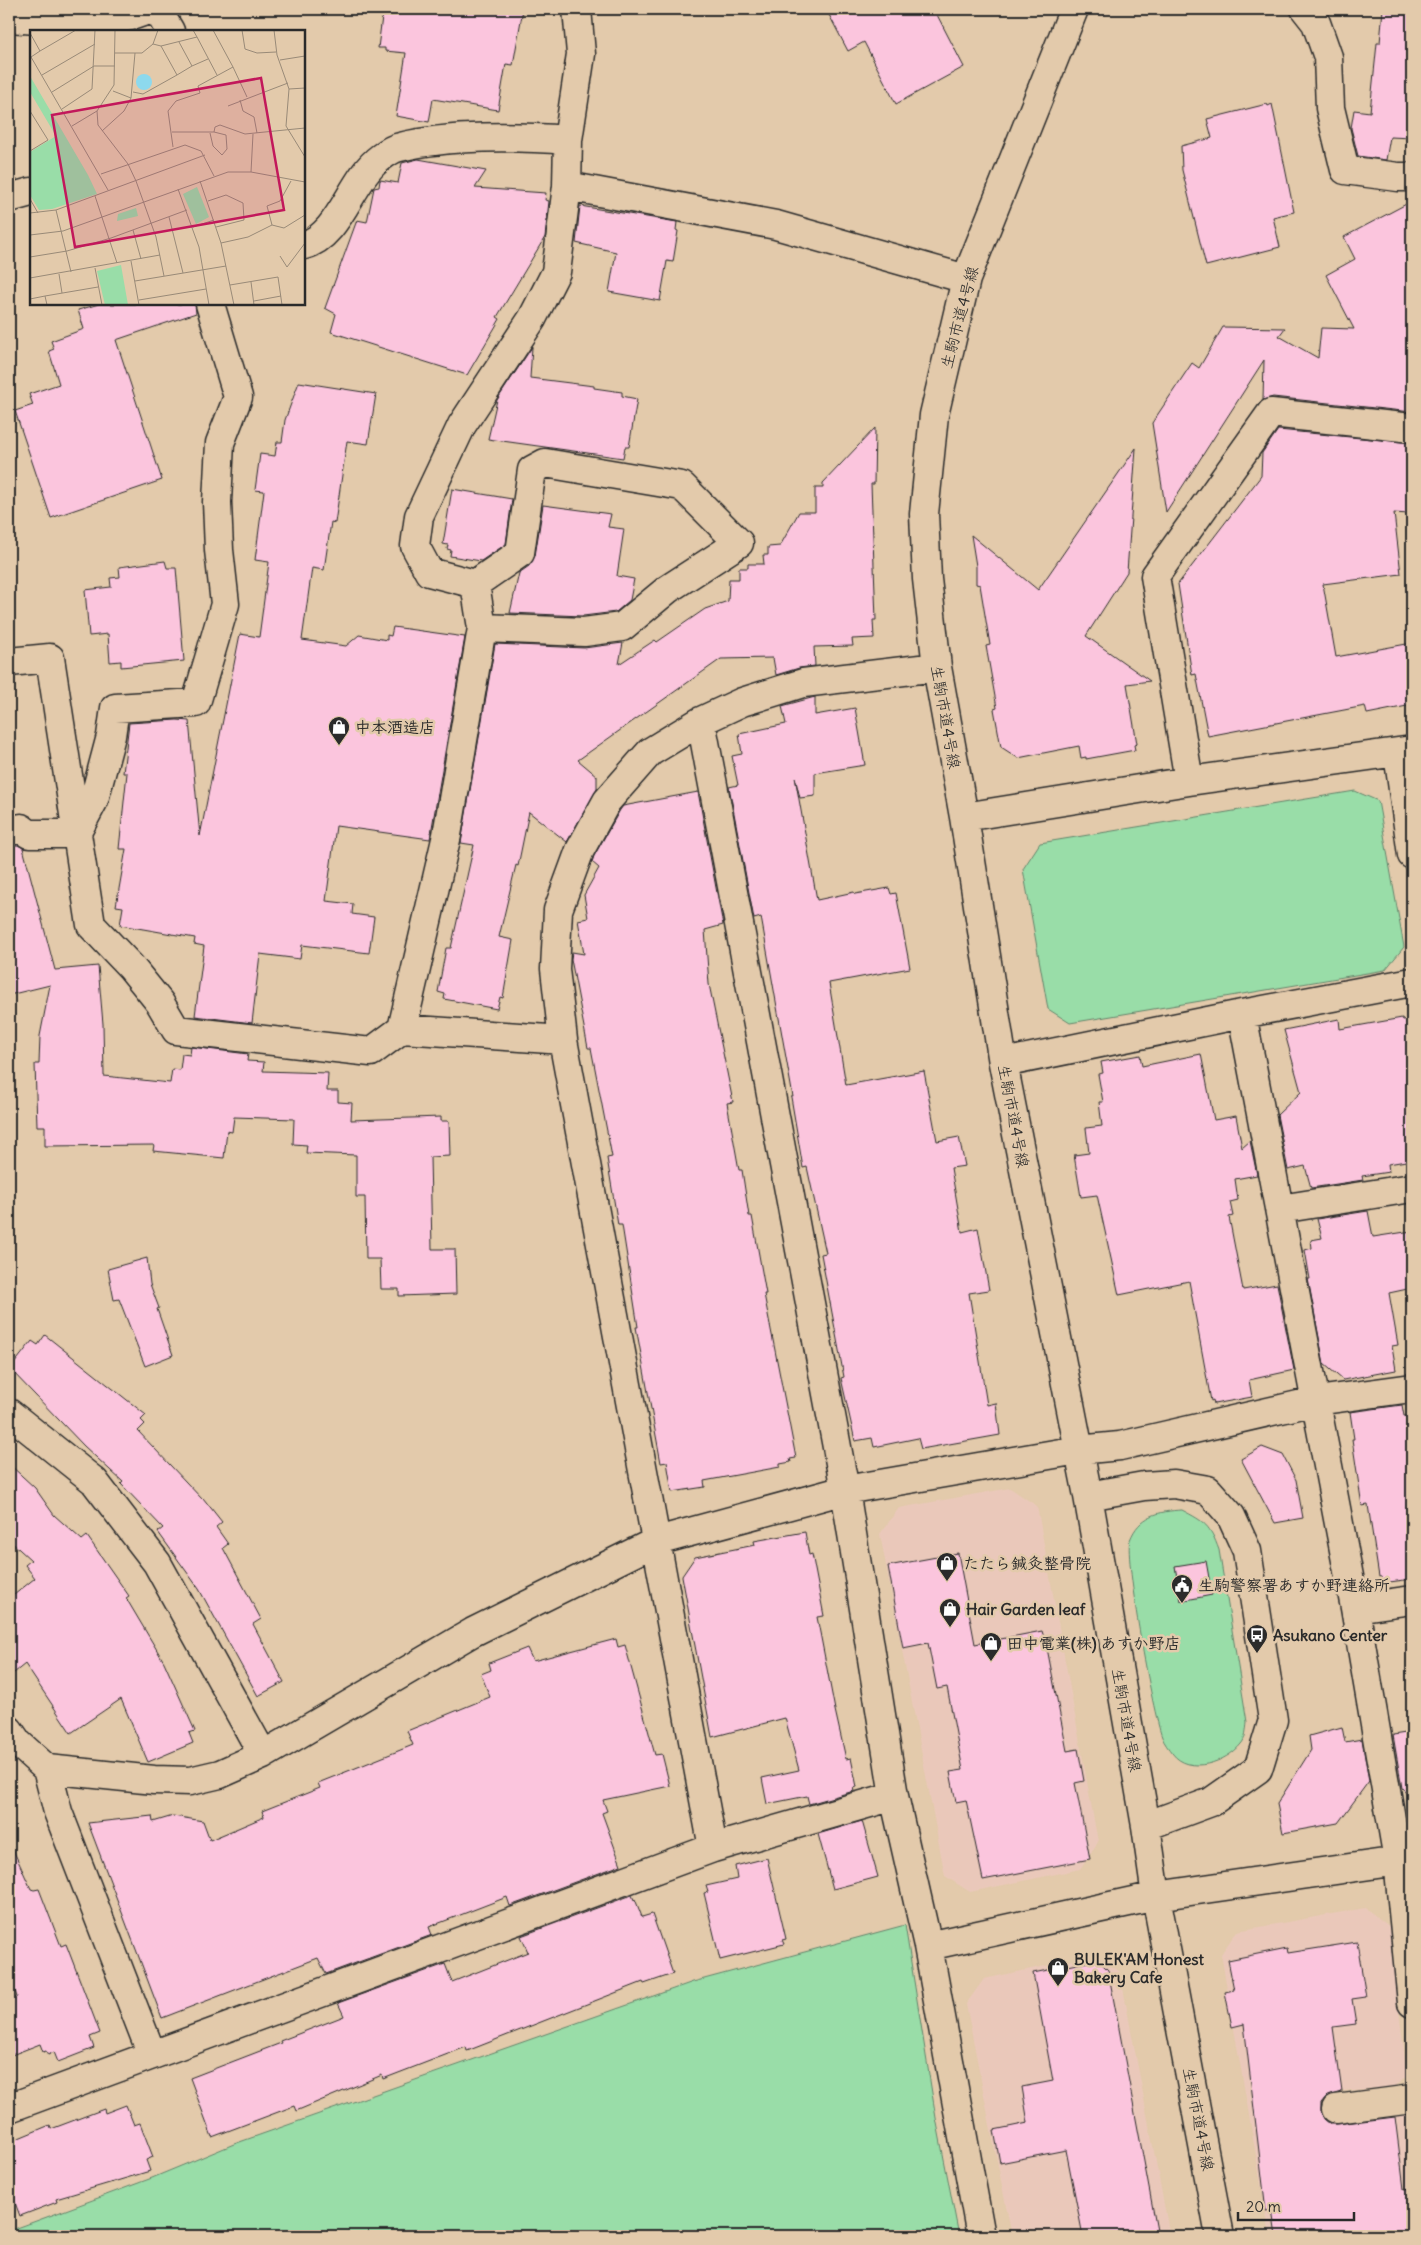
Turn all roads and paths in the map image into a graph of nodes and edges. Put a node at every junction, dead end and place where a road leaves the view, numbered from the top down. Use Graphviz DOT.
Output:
graph roads {
  1 [pos="151,9"];
  2 [pos="157,9"];
  3 [pos="577,9"];
  4 [pos="1074,9"];
  5 [pos="1306,9"];
  6 [pos="9,18"];
  7 [pos="169,30"];
  8 [pos="568,140"];
  9 [pos="1412,177"];
  10 [pos="567,186"];
  11 [pos="30,192"];
  12 [pos="9,198"];
  13 [pos="305,245"];
  14 [pos="966,278"];
  15 [pos="210,305"];
  16 [pos="1412,428"];
  17 [pos="475,584"];
  18 [pos="482,628"];
  19 [pos="9,662"];
  20 [pos="937,667"];
  21 [pos="701,720"];
  22 [pos="1405,752"];
  23 [pos="1189,781"];
  24 [pos="964,817"];
  25 [pos="9,831"];
  26 [pos="76,834"];
  27 [pos="1412,855"];
  28 [pos="1412,982"];
  29 [pos="1242,1014"];
  30 [pos="402,1029"];
  31 [pos="562,1040"];
  32 [pos="1003,1063"];
  33 [pos="1412,1188"];
  34 [pos="1280,1209"];
  35 [pos="1412,1388"];
  36 [pos="1316,1401"];
  37 [pos="9,1413"];
  38 [pos="1078,1450"];
  39 [pos="845,1490"];
  40 [pos="1088,1496"];
  41 [pos="657,1541"];
  42 [pos="1412,1600"];
  43 [pos="1356,1608"];
  44 [pos="9,1730"];
  45 [pos="262,1755"];
  46 [pos="47,1769"];
  47 [pos="894,1796"];
  48 [pos="1146,1826"];
  49 [pos="713,1848"];
  50 [pos="1405,1859"];
  51 [pos="1156,1896"];
  52 [pos="928,1946"];
  53 [pos="1412,2003"];
  54 [pos="152,2055"];
  55 [pos="1412,2098"];
  56 [pos="9,2108"];
  57 [pos="1336,2109"];
  58 [pos="981,2236"];
  59 [pos="1220,2236"];
  1 -- 6 [label="street"];
  2 -- 7 [label="street"];
  3 -- 8 [label="street"];
  4 -- 14 [label="street, 生駒市道4号線"];
  5 -- 9 [label="street"];
  8 -- 10 [label="street"];
  8 -- 13 [label="street"];
  10 -- 14 [label="street"];
  10 -- 17 [label="street"];
  11 -- 12 [label="street"];
  14 -- 20 [label="street, 生駒市道4号線"];
  15 -- 26 [label="street"];
  16 -- 23 [label="street"];
  17 -- 18 [label="street"];
  17 -- 18 [label="street"];
  18 -- 30 [label="street"];
  19 -- 26 [label="street"];
  20 -- 21 [label="street"];
  20 -- 24 [label="street, 生駒市道4号線"];
  21 -- 31 [label="street"];
  21 -- 39 [label="street"];
  22 -- 23 [label="street"];
  22 -- 27 [label="street"];
  23 -- 24 [label="street"];
  24 -- 32 [label="street, 生駒市道4号線"];
  25 -- 26 [label="street"];
  26 -- 30 [label="street"];
  28 -- 29 [label="street"];
  29 -- 32 [label="street"];
  29 -- 34 [label="street"];
  30 -- 31 [label="street"];
  31 -- 41 [label="street"];
  32 -- 38 [label="street, 生駒市道4号線"];
  33 -- 34 [label="street"];
  34 -- 36 [label="street"];
  35 -- 36 [label="street"];
  36 -- 38 [label="street"];
  36 -- 43 [label="street"];
  37 -- 45 [label="street"];
  38 -- 39 [label="street"];
  38 -- 40 [label="street, 生駒市道4号線"];
  39 -- 41 [label="street"];
  39 -- 47 [label="street"];
  40 -- 48 [label="street, 生駒市道4号線"];
  40 -- 48 [label="street"];
  41 -- 45 [label="street"];
  41 -- 49 [label="street"];
  42 -- 43 [label="street"];
  43 -- 50 [label="street"];
  44 -- 46 [label="street"];
  45 -- 46 [label="street"];
  46 -- 54 [label="street"];
  47 -- 49 [label="street"];
  47 -- 52 [label="street"];
  48 -- 51 [label="street, 生駒市道4号線"];
  49 -- 54 [label="street"];
  50 -- 51 [label="street"];
  50 -- 53 [label="street"];
  51 -- 52 [label="street"];
  51 -- 59 [label="street, 生駒市道4号線"];
  52 -- 58 [label="street"];
  54 -- 56 [label="street"];
  55 -- 57 [label="street"];
}
